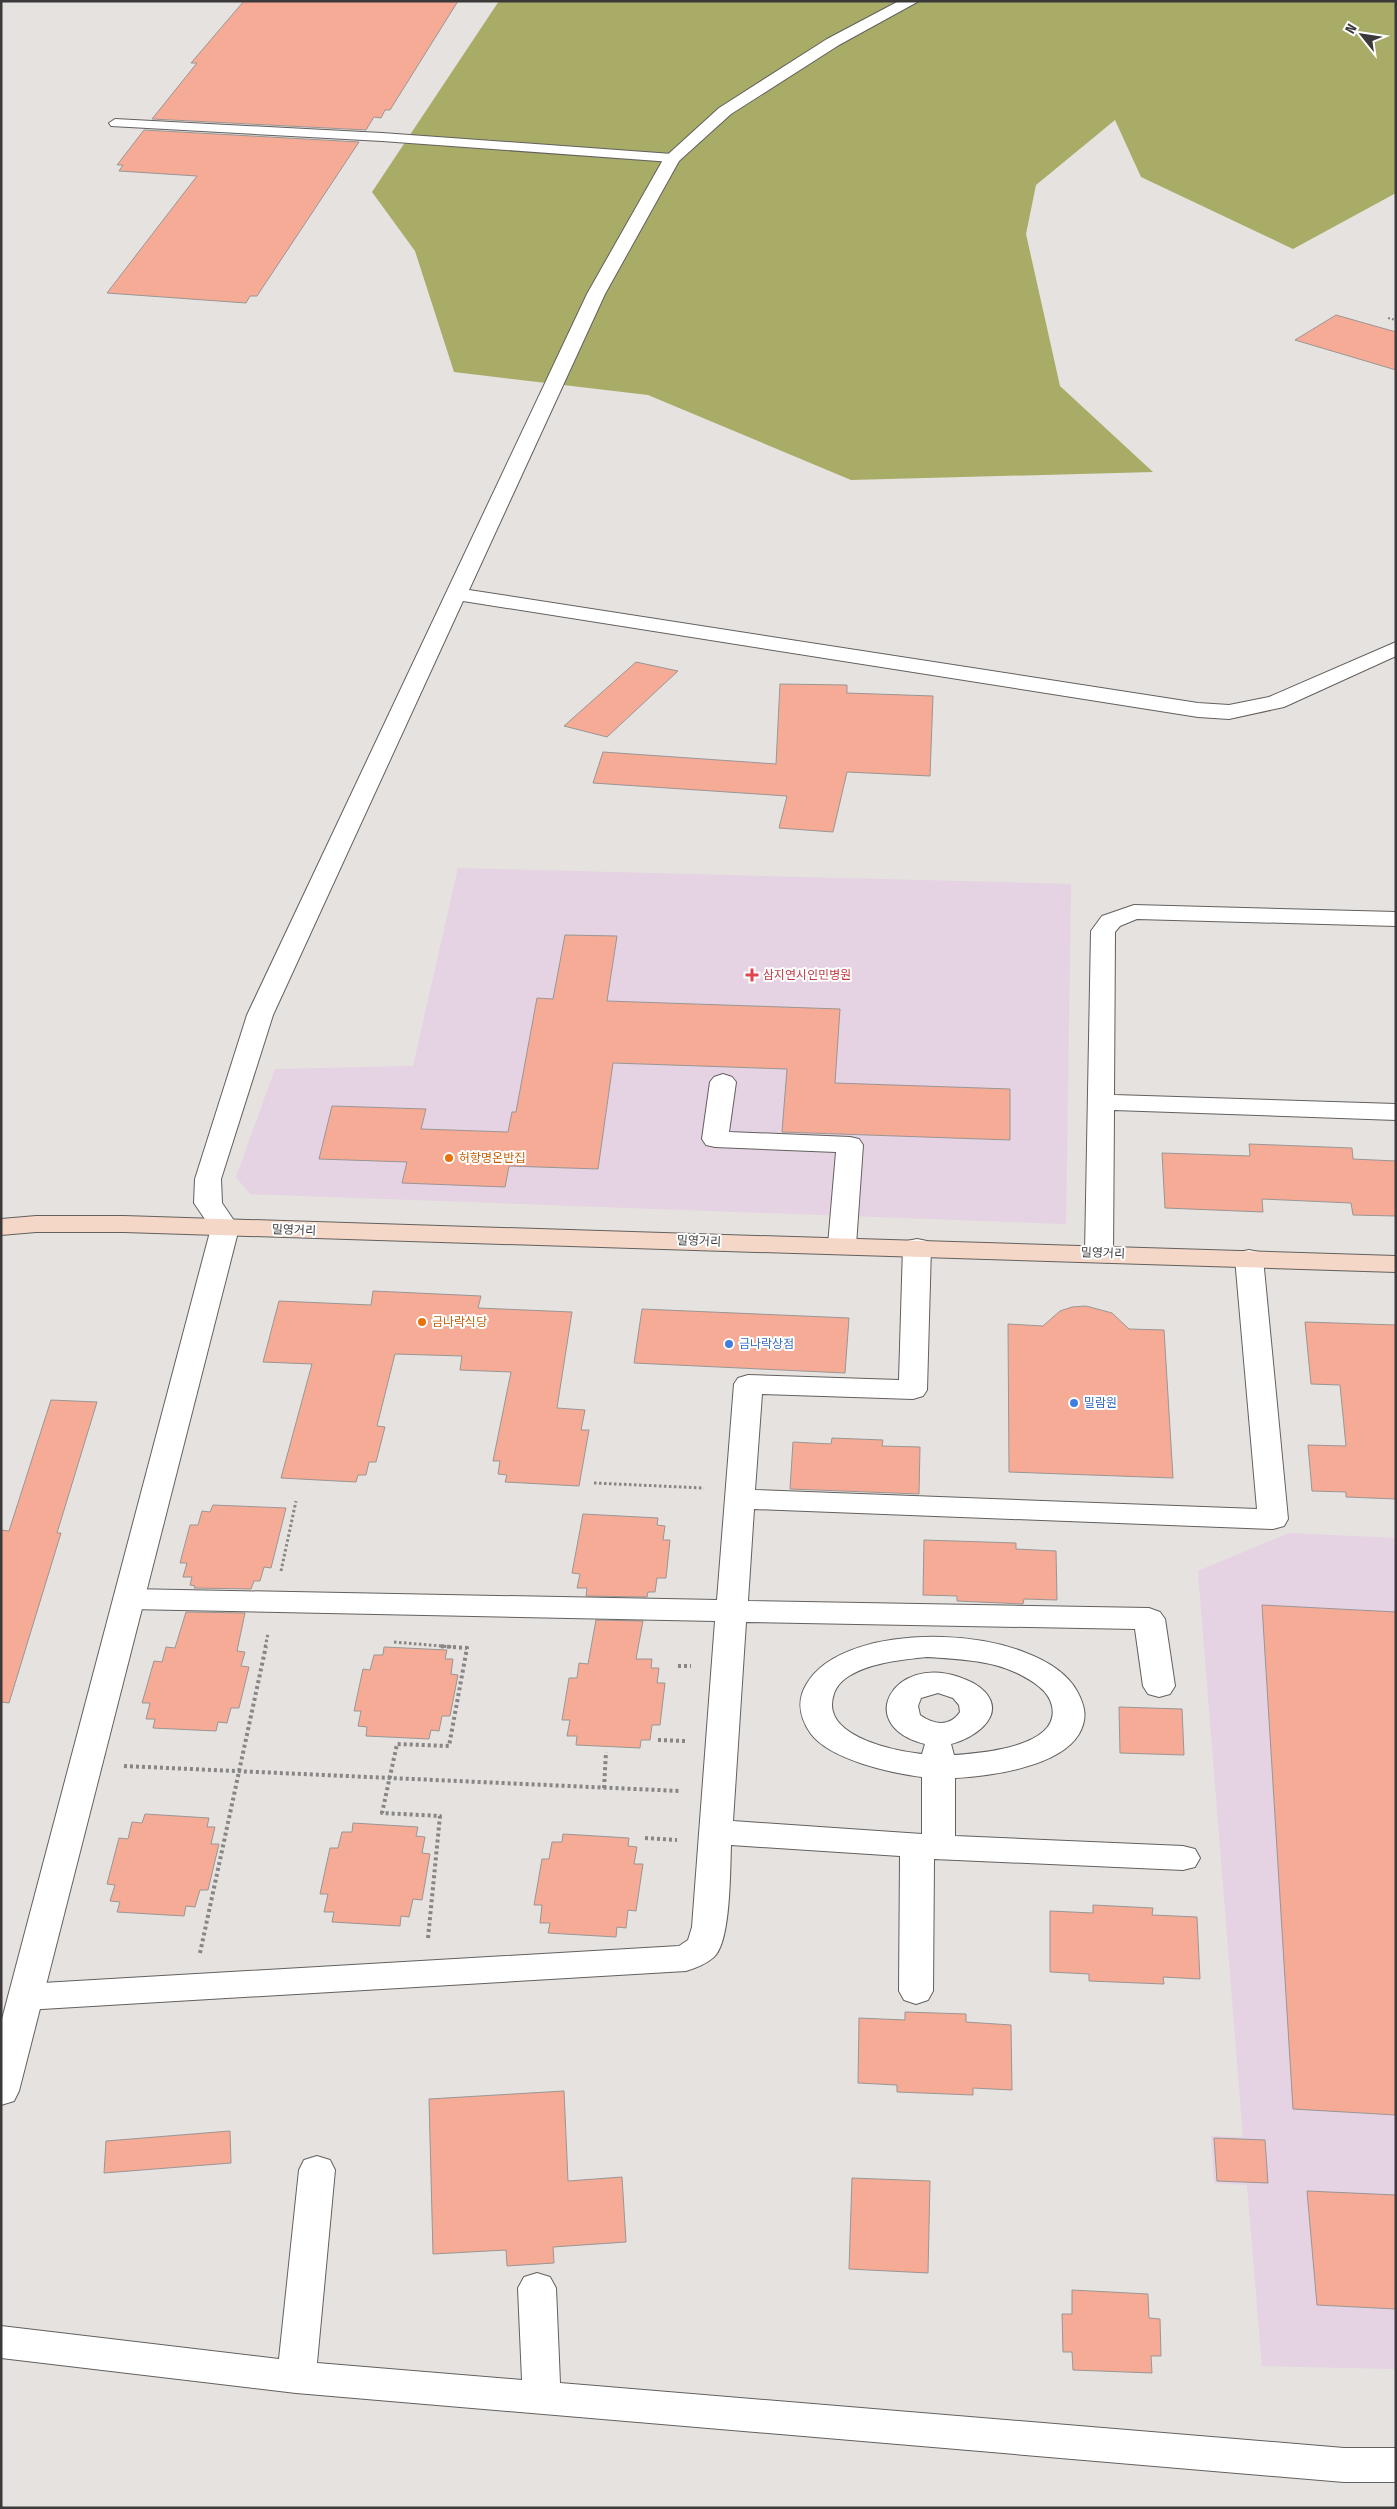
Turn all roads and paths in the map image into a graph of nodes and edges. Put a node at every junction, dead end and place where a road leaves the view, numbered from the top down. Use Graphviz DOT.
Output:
graph roads {
  1 [pos="911,1"];
  2 [pos="115,123"];
  3 [pos="672,158"];
  4 [pos="1388,318"];
  5 [pos="1396,320"];
  6 [pos="457,594"];
  7 [pos="1396,648"];
  8 [pos="1396,919"];
  9 [pos="723,1082"];
  10 [pos="1101,1102"];
  11 [pos="1396,1112"];
  12 [pos="1,1227"];
  13 [pos="225,1228"];
  14 [pos="842,1245"];
  15 [pos="917,1247"];
  16 [pos="1099,1252"];
  17 [pos="1249,1258"];
  18 [pos="1396,1264"];
  19 [pos="594,1483"];
  20 [pos="739,1494"];
  21 [pos="296,1501"];
  22 [pos="129,1599"];
  23 [pos="274,1602"];
  24 [pos="730,1609"];
  25 [pos="936,1614"];
  26 [pos="394,1642"];
  27 [pos="938,1647"];
  28 [pos="940,1682"];
  29 [pos="1159,1686"];
  30 [pos="938,1734"];
  31 [pos="606,1752"];
  32 [pos="86,1764"];
  33 [pos="938,1768"];
  34 [pos="238,1771"];
  35 [pos="389,1778"];
  36 [pos="604,1788"];
  37 [pos="718,1793"];
  38 [pos="715,1832"];
  39 [pos="928,1846"];
  40 [pos="1183,1858"];
  41 [pos="424,1974"];
  42 [pos="192,1988"];
  43 [pos="916,1991"];
  44 [pos="26,1997"];
  45 [pos="1,2091"];
  46 [pos="316,2170"];
  47 [pos="537,2288"];
  48 [pos="1,2342"];
  49 [pos="296,2377"];
  50 [pos="542,2398"];
  51 [pos="1396,2465"];
  1 -- 3 [label="street"];
  2 -- 3 [label="lane"];
  3 -- 6 [label="street"];
  4 -- 5 [label="path"];
  6 -- 7 [label="street"];
  6 -- 13 [label="street"];
  8 -- 10 [label="street"];
  9 -- 14 [label="street"];
  10 -- 11 [label="street"];
  10 -- 16 [label="street"];
  12 -- 13 [label="main road, 밀영거리"];
  13 -- 14 [label="main road, 밀영거리"];
  13 -- 22 [label="street"];
  14 -- 15 [label="main road, 밀영거리"];
  15 -- 16 [label="main road, 밀영거리"];
  15 -- 20 [label="street"];
  16 -- 17 [label="main road, 밀영거리"];
  17 -- 18 [label="main road, 밀영거리"];
  17 -- 20 [label="street"];
  19 -- 20 [label="path"];
  20 -- 24 [label="street"];
  21 -- 23 [label="path"];
  22 -- 23 [label="street"];
  22 -- 32 [label="street"];
  23 -- 24 [label="street"];
  23 -- 34 [label="path"];
  24 -- 25 [label="street"];
  24 -- 37 [label="street"];
  25 -- 27 [label="street"];
  25 -- 29 [label="street"];
  26 -- 35 [label="path"];
  27 -- 28 [label="street"];
  27 -- 33 [label="street"];
  27 -- 33 [label="street"];
  28 -- 30 [label="street"];
  28 -- 30 [label="street"];
  30 -- 33 [label="street"];
  31 -- 36 [label="path"];
  32 -- 34 [label="path"];
  32 -- 44 [label="street"];
  33 -- 39 [label="street"];
  34 -- 35 [label="path"];
  34 -- 42 [label="path"];
  35 -- 36 [label="path"];
  35 -- 41 [label="path"];
  36 -- 37 [label="path"];
  37 -- 38 [label="street"];
  38 -- 39 [label="street"];
  38 -- 41 [label="street"];
  39 -- 40 [label="street"];
  39 -- 43 [label="street"];
  41 -- 42 [label="street"];
  42 -- 44 [label="street"];
  44 -- 45 [label="street"];
  46 -- 49 [label="street"];
  47 -- 50 [label="street"];
  48 -- 49 [label="street"];
  49 -- 50 [label="street"];
  50 -- 51 [label="street"];
}
